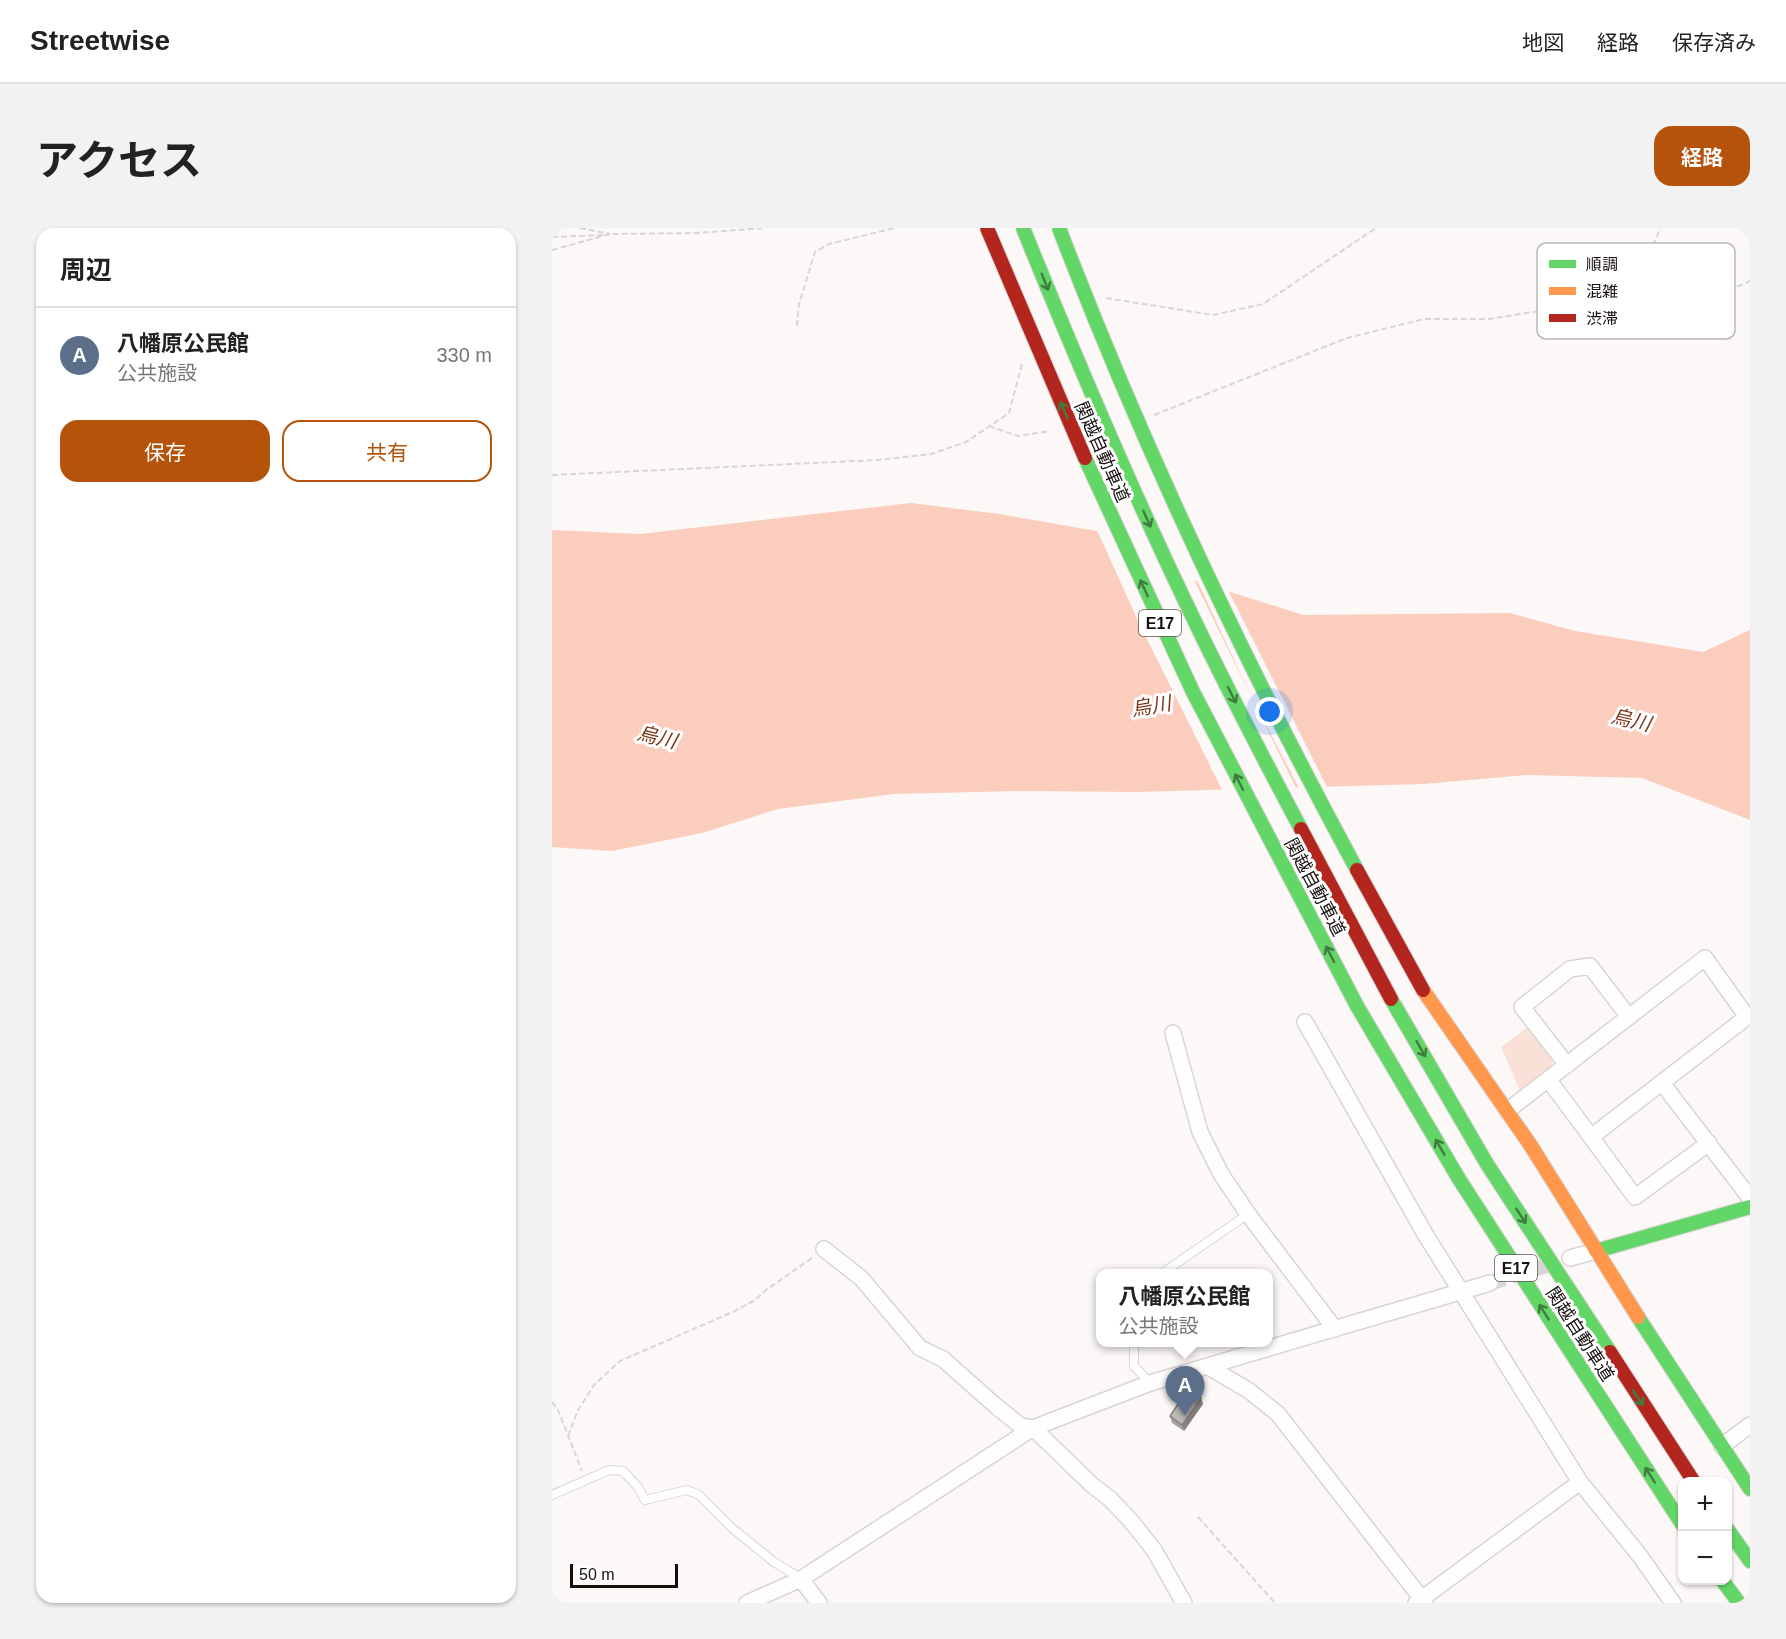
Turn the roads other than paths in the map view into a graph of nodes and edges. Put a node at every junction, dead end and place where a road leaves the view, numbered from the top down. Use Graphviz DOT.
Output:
graph roads {
  1 [pos="987,228"];
  2 [pos="1023,228"];
  3 [pos="1059,228"];
  4 [pos="1629,1017"];
  5 [pos="1305,1022"];
  6 [pos="1173,1033"];
  7 [pos="1567,1065"];
  8 [pos="1548,1079"];
  9 [pos="1662,1083"];
  10 [pos="1507,1111"];
  11 [pos="1591,1137"];
  12 [pos="1709,1143"];
  13 [pos="1750,1197"];
  14 [pos="1750,1207"];
  15 [pos="1248,1214"];
  16 [pos="824,1249"];
  17 [pos="1596,1251"];
  18 [pos="1570,1258"];
  19 [pos="1168,1269"];
  20 [pos="1490,1283"];
  21 [pos="1461,1290"];
  22 [pos="1335,1329"];
  23 [pos="1134,1347"];
  24 [pos="1208,1366"];
  25 [pos="1150,1383"];
  26 [pos="1750,1425"];
  27 [pos="1033,1428"];
  28 [pos="1722,1446"];
  29 [pos="1691,1477"];
  30 [pos="1580,1482"];
  31 [pos="1750,1489"];
  32 [pos="552,1495"];
  33 [pos="1678,1516"];
  34 [pos="1729,1531"];
  35 [pos="1750,1562"];
  36 [pos="801,1579"];
  37 [pos="1725,1585"];
  38 [pos="1421,1602"];
  39 [pos="747,1603"];
  40 [pos="819,1603"];
  41 [pos="1184,1603"];
  42 [pos="1673,1603"];
  43 [pos="1739,1603"];
  33 -- 1 [label="main road, 関越自動車道 / E17, one-way, bridge"];
  2 -- 29 [label="main road, 関越自動車道 / E17, one-way, bridge"];
  3 -- 10 [label="main road, bridge"];
  4 -- 7 [label="street"];
  4 -- 7 [label="street"];
  4 -- 9 [label="street"];
  5 -- 21 [label="street"];
  6 -- 15 [label="street"];
  7 -- 8 [label="street"];
  8 -- 10 [label="street"];
  8 -- 11 [label="street"];
  9 -- 11 [label="street"];
  9 -- 12 [label="street"];
  10 -- 17 [label="main road"];
  11 -- 12 [label="street"];
  12 -- 13 [label="street"];
  14 -- 17 [label="main road"];
  15 -- 19 [label="lane"];
  15 -- 22 [label="street"];
  16 -- 27 [label="street"];
  17 -- 18 [label="street"];
  17 -- 28 [label="main road"];
  20 -- 21 [label="street"];
  21 -- 22 [label="street"];
  21 -- 30 [label="street"];
  22 -- 24 [label="street"];
  23 -- 25 [label="lane"];
  24 -- 25 [label="street"];
  24 -- 38 [label="street"];
  25 -- 27 [label="street"];
  26 -- 28 [label="street"];
  27 -- 36 [label="street"];
  27 -- 41 [label="street"];
  28 -- 31 [label="main road"];
  30 -- 38 [label="street"];
  30 -- 42 [label="street"];
  32 -- 36 [label="lane"];
  34 -- 35 [label="main road"];
  36 -- 39 [label="street"];
  36 -- 40 [label="street"];
  37 -- 43 [label="main road"];
}
